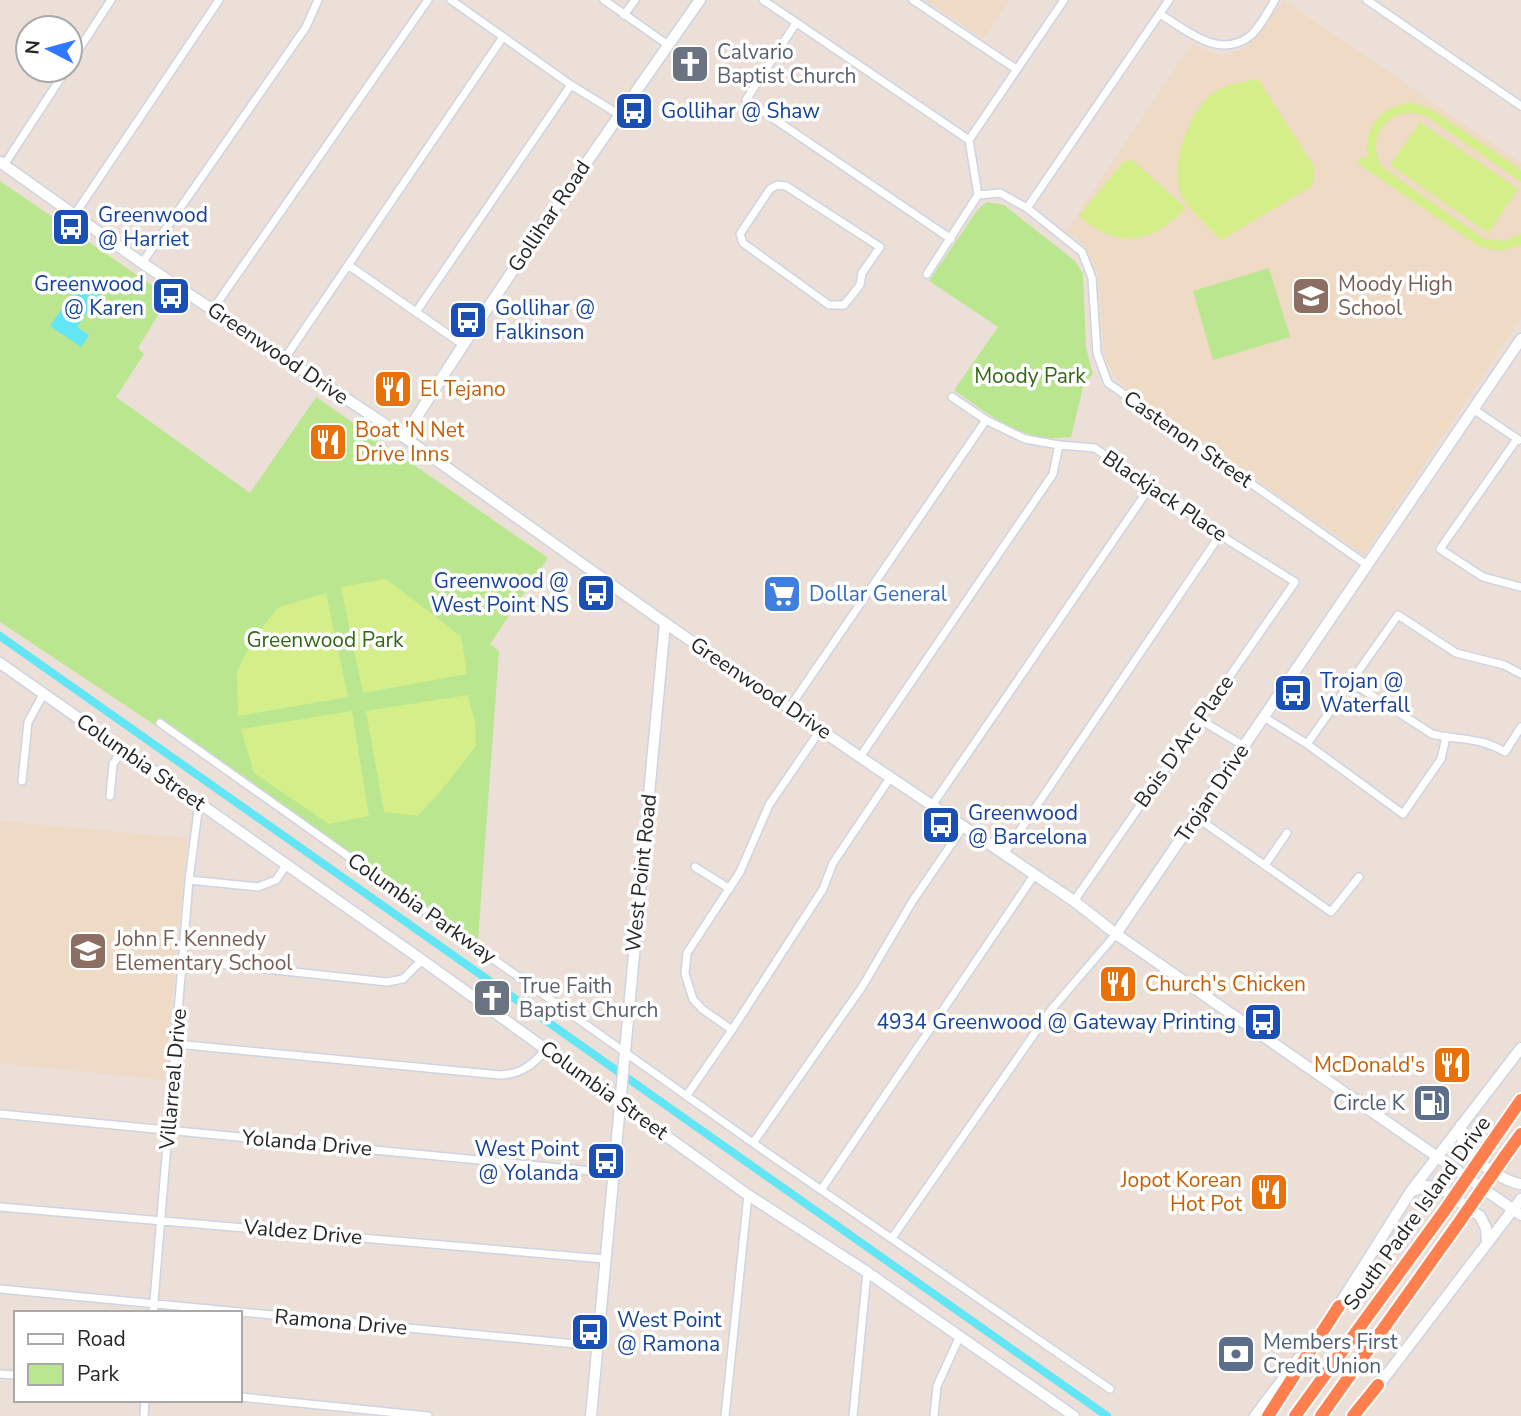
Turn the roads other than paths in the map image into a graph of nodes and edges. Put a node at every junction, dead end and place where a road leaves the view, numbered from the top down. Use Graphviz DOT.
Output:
graph roads {
  1 [pos="111,0"];
  2 [pos="219,0"];
  3 [pos="318,0"];
  4 [pos="428,0"];
  5 [pos="451,0"];
  6 [pos="604,0"];
  7 [pos="635,0"];
  8 [pos="700,0"];
  9 [pos="763,0"];
  10 [pos="913,0"];
  11 [pos="1064,0"];
  12 [pos="1169,0"];
  13 [pos="1275,0"];
  14 [pos="1367,0"];
  15 [pos="1160,14"];
  16 [pos="624,15"];
  17 [pos="796,23"];
  18 [pos="503,37"];
  19 [pos="84,41"];
  20 [pos="668,46"];
  21 [pos="1016,69"];
  22 [pos="56,84"];
  23 [pos="572,85"];
  24 [pos="1521,106"];
  25 [pos="618,114"];
  26 [pos="969,140"];
  27 [pos="2,163"];
  28 [pos="978,195"];
  29 [pos="1027,208"];
  30 [pos="75,214"];
  31 [pos="951,239"];
  32 [pos="880,247"];
  33 [pos="142,263"];
  34 [pos="348,265"];
  35 [pos="927,274"];
  36 [pos="213,309"];
  37 [pos="415,312"];
  38 [pos="1521,339"];
  39 [pos="462,344"];
  40 [pos="285,358"];
  41 [pos="953,397"];
  42 [pos="1473,409"];
  43 [pos="986,420"];
  44 [pos="404,437"];
  45 [pos="1519,441"];
  46 [pos="1059,446"];
  47 [pos="1150,486"];
  48 [pos="1220,535"];
  49 [pos="1367,565"];
  50 [pos="1295,582"];
  51 [pos="1521,587"];
  52 [pos="665,623"];
  53 [pos="0,663"];
  54 [pos="1521,674"];
  55 [pos="1351,682"];
  56 [pos="44,693"];
  57 [pos="789,708"];
  58 [pos="1264,717"];
  59 [pos="1199,719"];
  60 [pos="160,723"];
  61 [pos="1521,727"];
  62 [pos="821,729"];
  63 [pos="1446,737"];
  64 [pos="1307,744"];
  65 [pos="1244,746"];
  66 [pos="123,749"];
  67 [pos="859,757"];
  68 [pos="890,778"];
  69 [pos="22,781"];
  70 [pos="110,796"];
  71 [pos="199,803"];
  72 [pos="933,804"];
  73 [pos="1196,817"];
  74 [pos="962,827"];
  75 [pos="1287,833"];
  76 [pos="1004,853"];
  77 [pos="287,864"];
  78 [pos="1265,865"];
  79 [pos="695,867"];
  80 [pos="1035,874"];
  81 [pos="1359,877"];
  82 [pos="189,880"];
  83 [pos="730,889"];
  84 [pos="1074,901"];
  85 [pos="1116,934"];
  86 [pos="183,960"];
  87 [pos="422,960"];
  88 [pos="732,1030"];
  89 [pos="176,1044"];
  90 [pos="1521,1048"];
  91 [pos="547,1049"];
  92 [pos="623,1056"];
  93 [pos="687,1095"];
  94 [pos="620,1097"];
  95 [pos="1521,1100"];
  96 [pos="0,1114"];
  97 [pos="1461,1125"];
  98 [pos="169,1130"];
  99 [pos="1521,1133"];
  100 [pos="752,1143"];
  101 [pos="1436,1156"];
  102 [pos="613,1173"];
  103 [pos="1521,1184"];
  104 [pos="821,1190"];
  105 [pos="1411,1191"];
  106 [pos="748,1195"];
  107 [pos="1521,1199"];
  108 [pos="0,1206"];
  109 [pos="1518,1212"];
  110 [pos="162,1220"];
  111 [pos="892,1238"];
  112 [pos="1487,1245"];
  113 [pos="605,1259"];
  114 [pos="867,1272"];
  115 [pos="0,1289"];
  116 [pos="154,1304"];
  117 [pos="1339,1306"];
  118 [pos="153,1311"];
  119 [pos="228,1311"];
  120 [pos="242,1312"];
  121 [pos="959,1338"];
  122 [pos="597,1346"];
  123 [pos="1378,1385"];
  124 [pos="1110,1389"];
  125 [pos="242,1397"];
  126 [pos="428,1416"];
  127 [pos="591,1416"];
  128 [pos="725,1416"];
  129 [pos="853,1416"];
  130 [pos="934,1416"];
  131 [pos="1074,1416"];
  132 [pos="1255,1416"];
  133 [pos="1268,1416"];
  134 [pos="1295,1416"];
  135 [pos="1321,1416"];
  136 [pos="1355,1416"];
  1 -- 19 [label="street"];
  2 -- 30 [label="street"];
  3 -- 33 [label="street"];
  4 -- 36 [label="street"];
  5 -- 18 [label="street"];
  6 -- 16 [label="street"];
  7 -- 16 [label="street"];
  8 -- 20 [label="main road, Gollihar Road"];
  9 -- 17 [label="street"];
  10 -- 21 [label="street"];
  11 -- 21 [label="street"];
  12 -- 15 [label="street"];
  13 -- 15 [label="street"];
  14 -- 24 [label="street"];
  15 -- 29 [label="street"];
  16 -- 20 [label="street"];
  17 -- 26 [label="street"];
  17 -- 31 [label="street"];
  18 -- 23 [label="street"];
  18 -- 34 [label="street"];
  20 -- 25 [label="main road, Gollihar Road"];
  21 -- 26 [label="street"];
  22 -- 27 [label="street"];
  23 -- 25 [label="street"];
  23 -- 37 [label="street"];
  25 -- 39 [label="main road, Gollihar Road"];
  26 -- 28 [label="street"];
  27 -- 30 [label="main road, Greenwood Drive"];
  28 -- 29 [label="street, Castenon Street"];
  28 -- 31 [label="street"];
  29 -- 49 [label="street, Castenon Street"];
  30 -- 33 [label="main road, Greenwood Drive"];
  31 -- 35 [label="street"];
  32 -- 32 [label="street"];
  33 -- 36 [label="main road, Greenwood Drive"];
  34 -- 37 [label="street"];
  34 -- 40 [label="street"];
  36 -- 40 [label="main road, Greenwood Drive"];
  37 -- 39 [label="street"];
  38 -- 42 [label="main road, Trojan Drive"];
  39 -- 44 [label="main road, Gollihar Road"];
  40 -- 44 [label="main road, Greenwood Drive"];
  41 -- 43 [label="street, Blackjack Place"];
  42 -- 45 [label="street"];
  42 -- 49 [label="main road, Trojan Drive"];
  43 -- 46 [label="street, Blackjack Place"];
  43 -- 57 [label="street"];
  44 -- 52 [label="main road, Greenwood Drive"];
  45 -- 51 [label="street"];
  46 -- 47 [label="street, Blackjack Place"];
  46 -- 67 [label="street"];
  47 -- 48 [label="street, Blackjack Place"];
  47 -- 72 [label="street"];
  48 -- 50 [label="street, Blackjack Place"];
  48 -- 76 [label="street"];
  49 -- 58 [label="main road, Trojan Drive"];
  50 -- 59 [label="street, Bois D'Arc Place"];
  52 -- 57 [label="main road, Greenwood Drive"];
  52 -- 92 [label="main road, West Point Road"];
  53 -- 56 [label="main road, Columbia Street"];
  54 -- 55 [label="street"];
  55 -- 63 [label="street"];
  55 -- 64 [label="street"];
  56 -- 66 [label="main road, Columbia Street"];
  56 -- 69 [label="street"];
  57 -- 62 [label="main road, Greenwood Drive"];
  58 -- 64 [label="street"];
  58 -- 65 [label="main road, Trojan Drive"];
  59 -- 65 [label="street"];
  59 -- 84 [label="street, Bois D'Arc Place"];
  60 -- 92 [label="street, Columbia Parkway"];
  61 -- 63 [label="street"];
  62 -- 67 [label="main road, Greenwood Drive"];
  62 -- 83 [label="street"];
  63 -- 64 [label="street"];
  65 -- 73 [label="main road, Trojan Drive"];
  66 -- 70 [label="street"];
  66 -- 71 [label="main road, Columbia Street"];
  67 -- 68 [label="main road, Greenwood Drive"];
  68 -- 72 [label="main road, Greenwood Drive"];
  68 -- 88 [label="street"];
  71 -- 77 [label="main road, Columbia Street"];
  71 -- 82 [label="street, Villarreal Drive"];
  72 -- 74 [label="main road, Greenwood Drive"];
  73 -- 78 [label="street"];
  73 -- 85 [label="main road, Trojan Drive"];
  74 -- 76 [label="main road, Greenwood Drive"];
  74 -- 100 [label="street"];
  75 -- 78 [label="street"];
  76 -- 80 [label="main road, Greenwood Drive"];
  77 -- 82 [label="street"];
  77 -- 87 [label="main road, Columbia Street"];
  78 -- 81 [label="street"];
  79 -- 83 [label="street"];
  80 -- 84 [label="main road, Greenwood Drive"];
  80 -- 104 [label="street"];
  82 -- 86 [label="street, Villarreal Drive"];
  83 -- 88 [label="street"];
  84 -- 85 [label="main road, Greenwood Drive"];
  85 -- 101 [label="main road, Greenwood Drive"];
  85 -- 111 [label="street, Trojan Drive"];
  86 -- 87 [label="street"];
  86 -- 89 [label="street, Villarreal Drive"];
  87 -- 91 [label="main road, Columbia Street"];
  88 -- 93 [label="street"];
  89 -- 91 [label="street"];
  89 -- 98 [label="street, Villarreal Drive"];
  90 -- 97 [label="main road"];
  91 -- 94 [label="main road, Columbia Street"];
  92 -- 93 [label="street, Columbia Parkway"];
  92 -- 94 [label="main road, West Point Road"];
  93 -- 100 [label="street, Columbia Parkway"];
  94 -- 102 [label="main road, West Point Road"];
  94 -- 106 [label="main road, Columbia Street"];
  95 -- 134 [label="highway, South Padre Island Drive, bridge"];
  96 -- 98 [label="street, Yolanda Drive"];
  97 -- 101 [label="main road"];
  97 -- 103 [label="main road"];
  98 -- 102 [label="street, Yolanda Drive"];
  98 -- 110 [label="street, Villarreal Drive"];
  99 -- 135 [label="highway, South Padre Island Drive, bridge"];
  100 -- 104 [label="street, Columbia Parkway"];
  101 -- 105 [label="main road"];
  101 -- 109 [label="main road, Greenwood Drive"];
  102 -- 113 [label="main road, West Point Road"];
  104 -- 111 [label="street, Columbia Parkway"];
  105 -- 112 [label="main road"];
  105 -- 117 [label="main road"];
  106 -- 114 [label="main road, Columbia Street"];
  106 -- 128 [label="street"];
  107 -- 109 [label="main road"];
  108 -- 110 [label="street, Valdez Drive"];
  109 -- 112 [label="main road"];
  110 -- 113 [label="street, Valdez Drive"];
  110 -- 116 [label="street, Villarreal Drive"];
  111 -- 124 [label="street, Columbia Parkway"];
  112 -- 123 [label="main road"];
  113 -- 122 [label="main road, West Point Road"];
  114 -- 121 [label="main road, Columbia Street"];
  114 -- 129 [label="street"];
  115 -- 116 [label="street, Ramona Drive"];
  116 -- 118 [label="street, Villarreal Drive"];
  116 -- 119 [label="street, Ramona Drive"];
  117 -- 132 [label="main road"];
  117 -- 133 [label="highway"];
  120 -- 122 [label="street, Ramona Drive"];
  121 -- 130 [label="street"];
  121 -- 131 [label="main road, Columbia Street"];
  122 -- 127 [label="main road, West Point Road"];
  123 -- 136 [label="highway"];
  125 -- 126 [label="street"];
}
